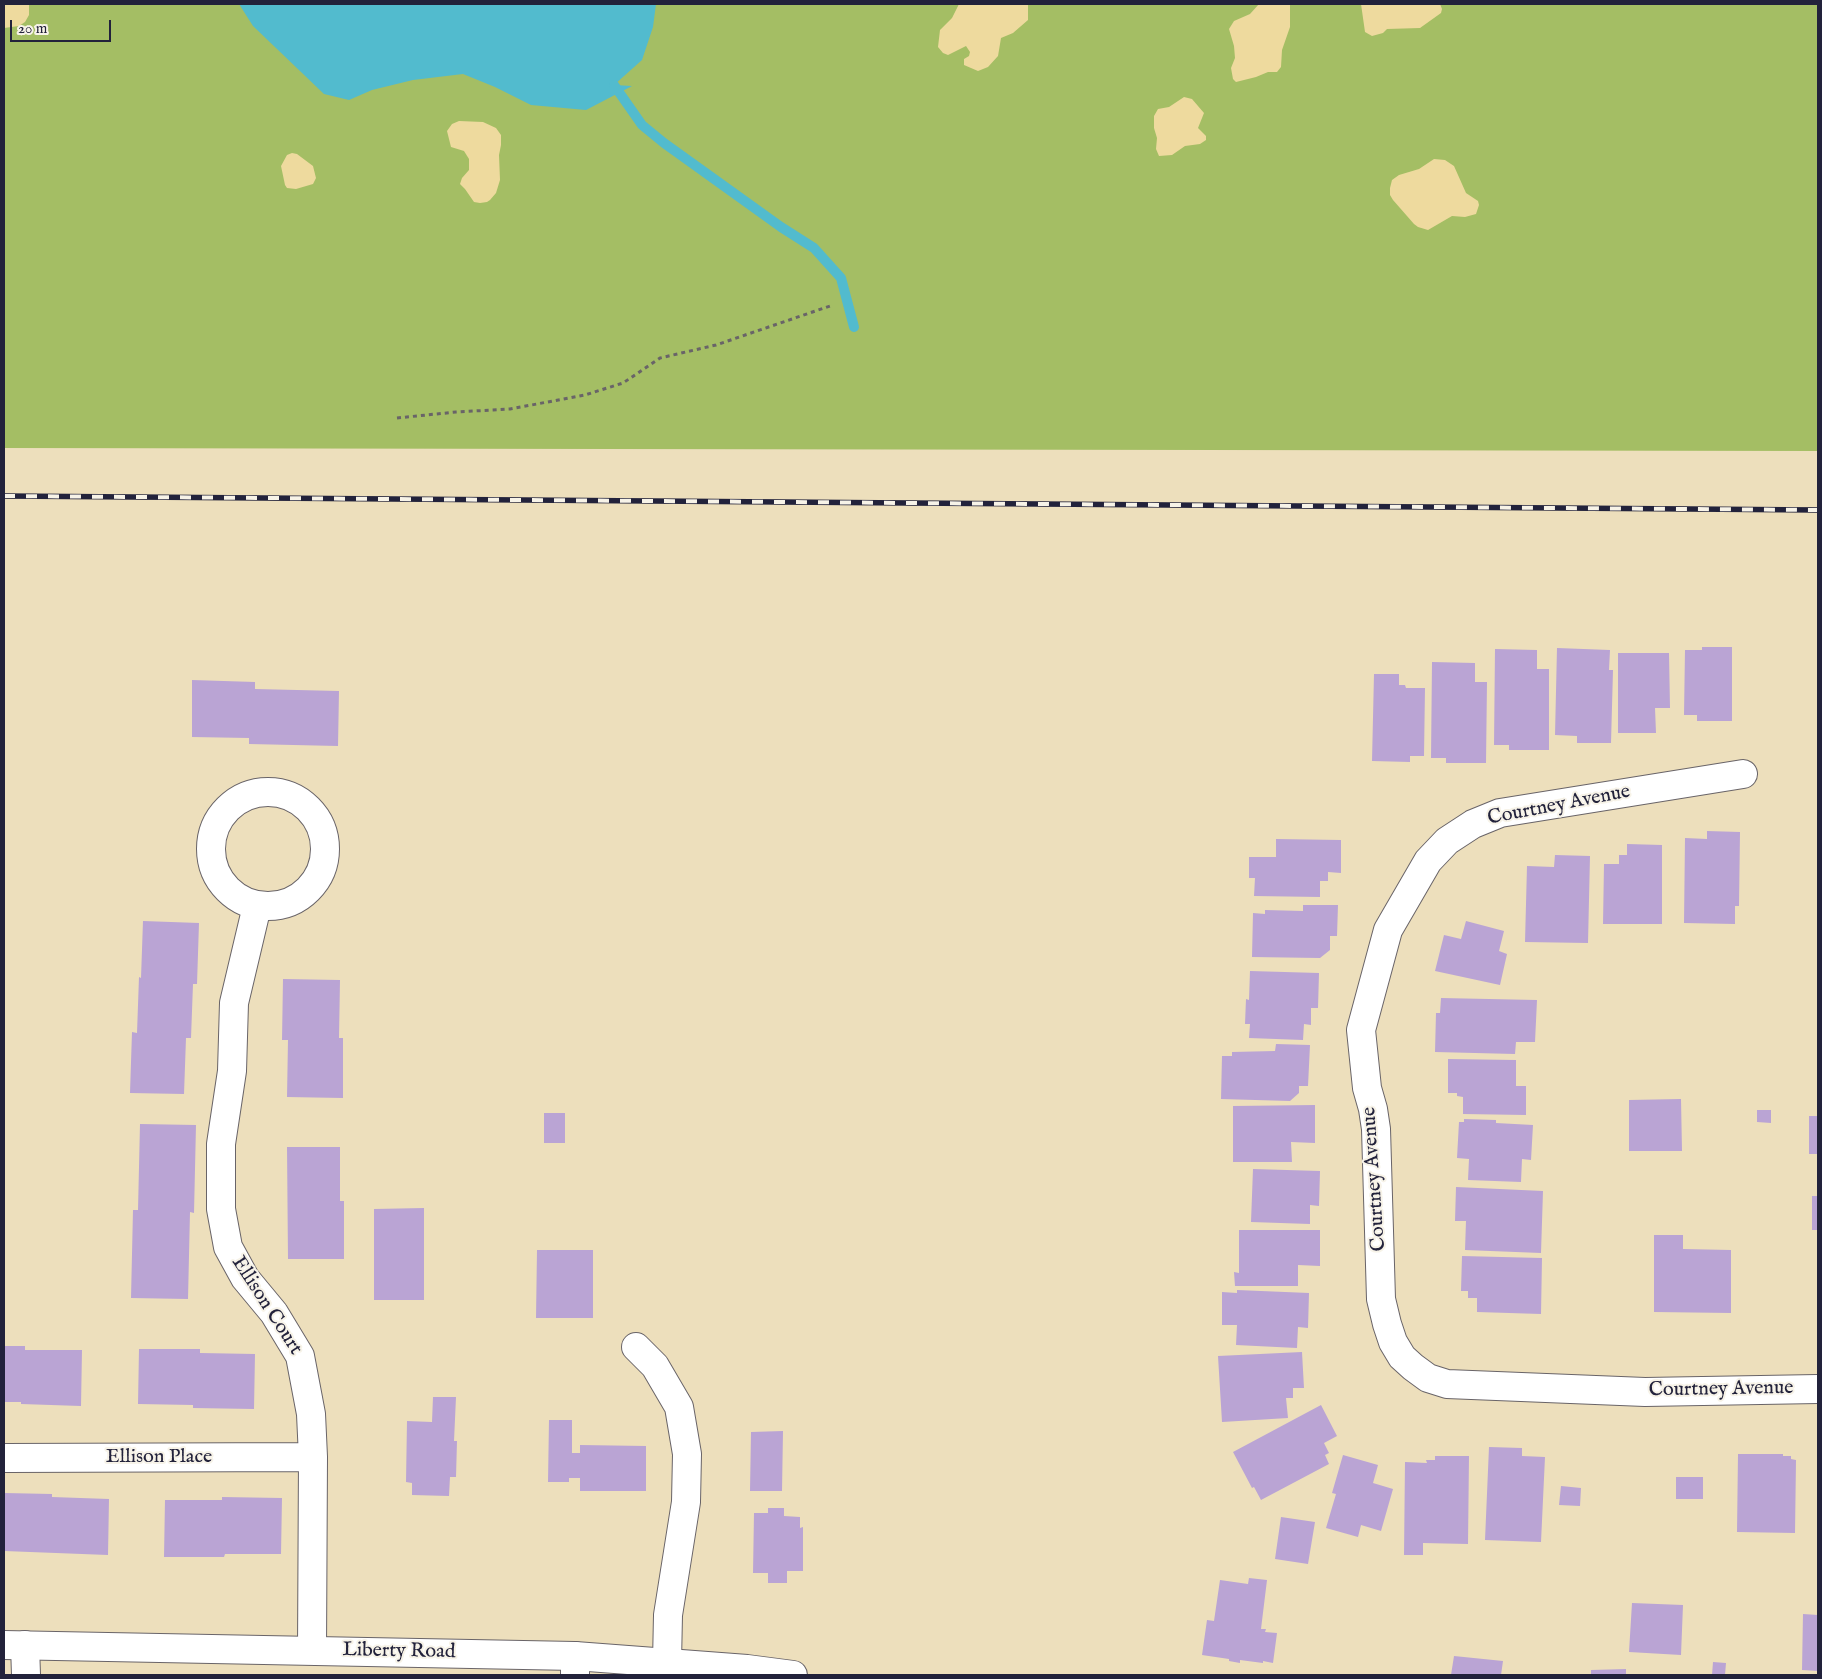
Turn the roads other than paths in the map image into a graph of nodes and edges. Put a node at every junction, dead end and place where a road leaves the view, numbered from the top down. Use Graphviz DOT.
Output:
graph roads {
  1 [pos="1743,774"];
  2 [pos="258,906"];
  3 [pos="636,1347"];
  4 [pos="1818,1388"];
  5 [pos="313,1457"];
  6 [pos="6,1458"];
  7 [pos="14,1645"];
  8 [pos="312,1650"];
  9 [pos="667,1662"];
  10 [pos="575,1666"];
  11 [pos="26,1675"];
  12 [pos="793,1675"];
  1 -- 4 [label="street, Courtney Avenue"];
  2 -- 2 [label="street"];
  2 -- 5 [label="street, Ellison Court"];
  3 -- 9 [label="street"];
  5 -- 6 [label="street, Ellison Place"];
  5 -- 8 [label="street, Ellison Court"];
  7 -- 8 [label="street, Liberty Road"];
  7 -- 11 [label="street"];
  8 -- 10 [label="street, Liberty Road"];
  9 -- 10 [label="street, Liberty Road"];
  9 -- 12 [label="street, Liberty Road"];
}
